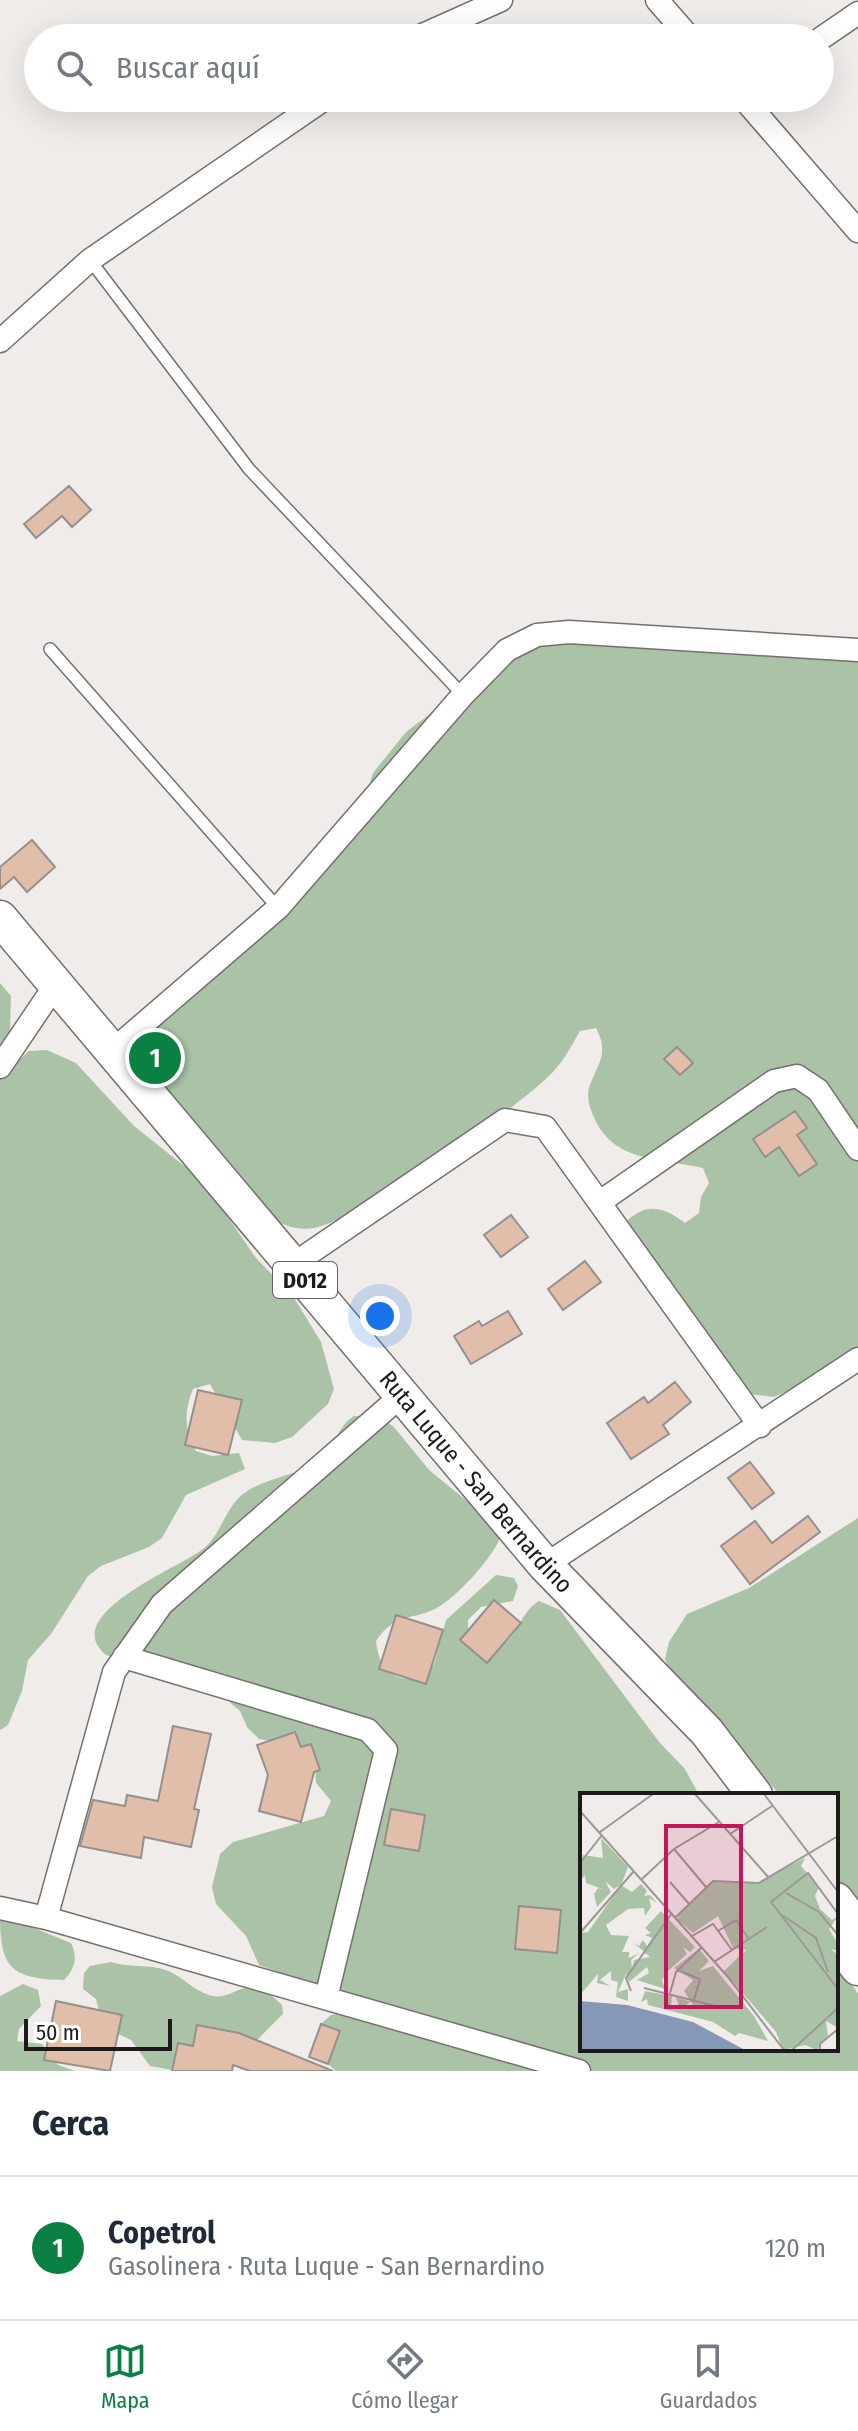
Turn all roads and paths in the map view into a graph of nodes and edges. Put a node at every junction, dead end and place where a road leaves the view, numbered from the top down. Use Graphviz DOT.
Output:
graph roads {
  1 [pos="501,0"];
  2 [pos="657,0"];
  3 [pos="858,13"];
  4 [pos="447,24"];
  5 [pos="678,24"];
  6 [pos="834,29"];
  7 [pos="306,112"];
  8 [pos="755,112"];
  9 [pos="858,231"];
  10 [pos="90,260"];
  11 [pos="0,341"];
  12 [pos="50,649"];
  13 [pos="858,650"];
  14 [pos="463,695"];
  15 [pos="278,908"];
  16 [pos="0,918"];
  17 [pos="75,1007"];
  18 [pos="112,1051"];
  19 [pos="0,1067"];
  20 [pos="858,1149"];
  21 [pos="600,1202"];
  22 [pos="292,1265"];
  23 [pos="858,1359"];
  24 [pos="406,1400"];
  25 [pos="760,1426"];
  26 [pos="545,1565"];
  27 [pos="614,1640"];
  28 [pos="124,1657"];
  29 [pos="725,1793"];
  30 [pos="753,1793"];
  31 [pos="838,1903"];
  32 [pos="0,1908"];
  33 [pos="46,1918"];
  34 [pos="858,1929"];
  35 [pos="838,1942"];
  36 [pos="858,1968"];
  37 [pos="326,1998"];
  38 [pos="579,2071"];
  1 -- 4 [label="street"];
  2 -- 5 [label="street"];
  3 -- 6 [label="street"];
  7 -- 10 [label="street"];
  8 -- 9 [label="street"];
  10 -- 11 [label="street"];
  10 -- 14 [label="lane"];
  12 -- 15 [label="lane"];
  13 -- 14 [label="street"];
  14 -- 15 [label="street"];
  15 -- 18 [label="street"];
  16 -- 17 [label="main road, Ruta Luque - San Bernardino / D012"];
  17 -- 18 [label="main road, Ruta Luque - San Bernardino / D012"];
  17 -- 19 [label="street"];
  18 -- 22 [label="main road, Ruta Luque - San Bernardino / D012"];
  20 -- 21 [label="street"];
  21 -- 22 [label="street"];
  21 -- 25 [label="street"];
  22 -- 24 [label="main road, Ruta Luque - San Bernardino / D012"];
  23 -- 25 [label="street"];
  24 -- 26 [label="main road, Ruta Luque - San Bernardino / D012"];
  24 -- 28 [label="street"];
  25 -- 26 [label="street"];
  26 -- 27 [label="main road, Ruta Luque - San Bernardino / D012"];
  27 -- 29 [label="main road, D012"];
  27 -- 30 [label="main road, D012"];
  28 -- 33 [label="street"];
  28 -- 37 [label="street"];
  31 -- 34 [label="main road"];
  32 -- 33 [label="street"];
  33 -- 37 [label="street"];
  35 -- 36 [label="main road"];
  37 -- 38 [label="street"];
}
